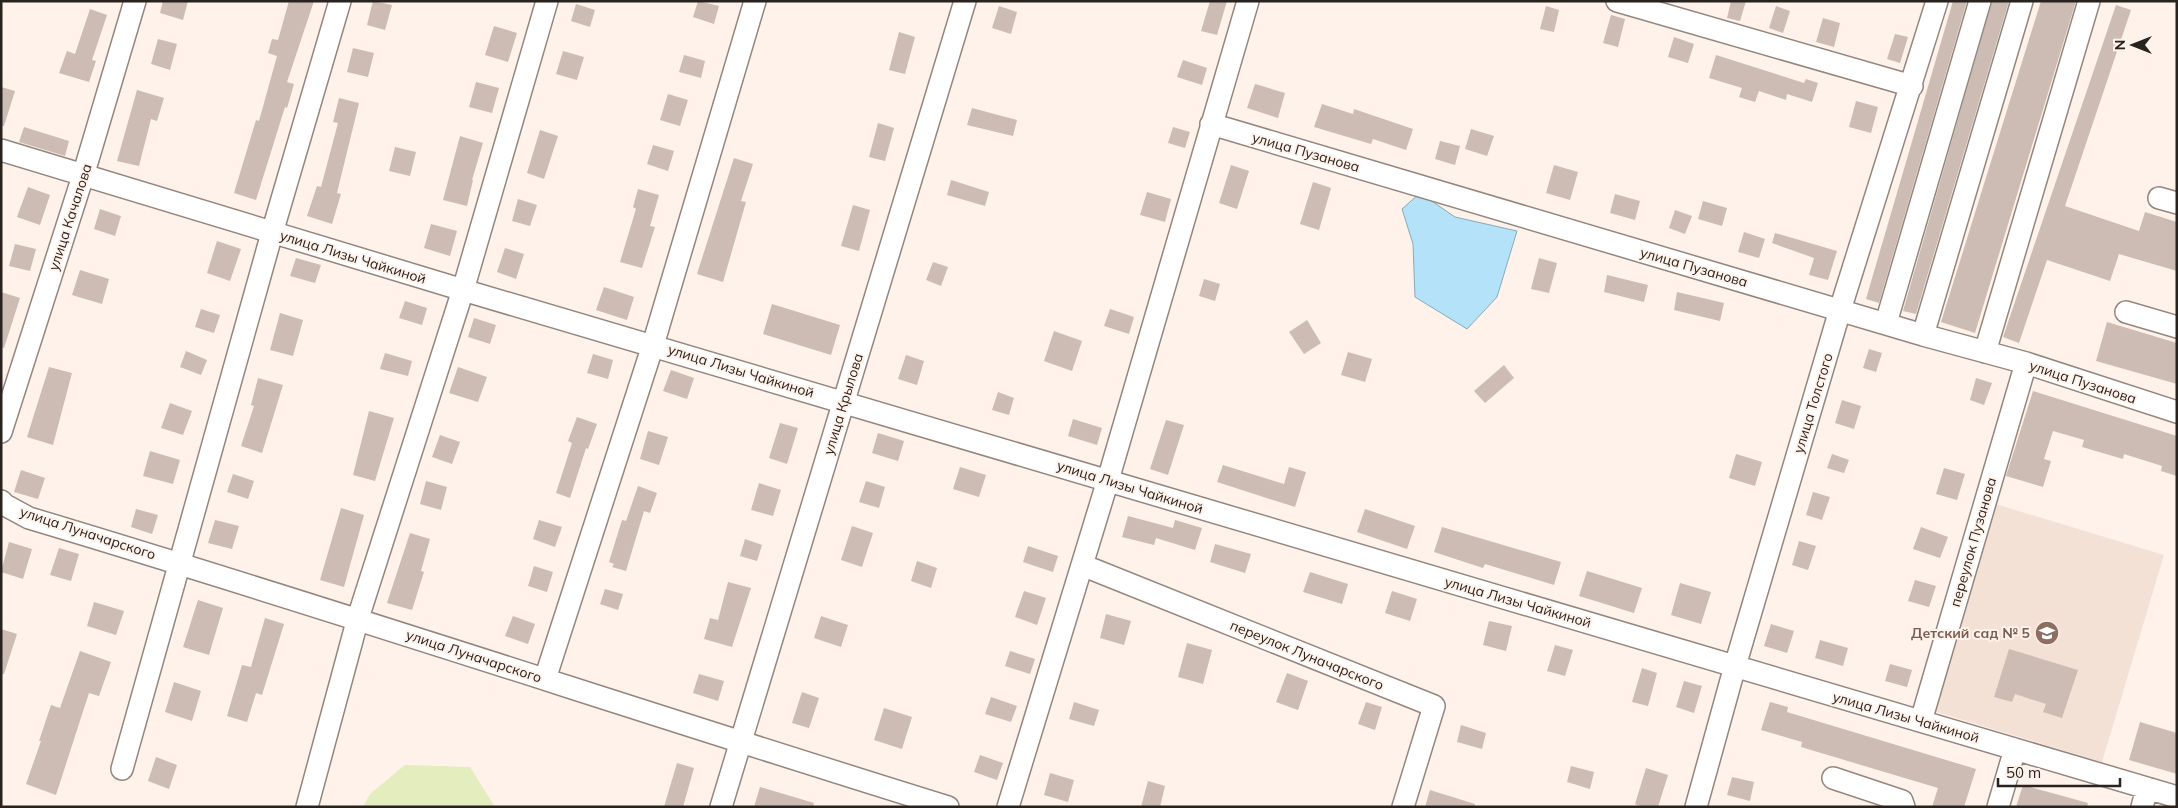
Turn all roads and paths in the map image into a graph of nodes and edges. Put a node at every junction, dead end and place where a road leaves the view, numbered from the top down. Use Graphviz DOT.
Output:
graph roads {
  1 [pos="136,1"];
  2 [pos="340,1"];
  3 [pos="547,1"];
  4 [pos="755,1"];
  5 [pos="965,1"];
  6 [pos="1248,1"];
  7 [pos="1617,1"];
  8 [pos="1937,1"];
  9 [pos="1980,1"];
  10 [pos="2022,1"];
  11 [pos="2089,1"];
  12 [pos="1912,86"];
  13 [pos="1211,124"];
  14 [pos="1,150"];
  15 [pos="83,176"];
  16 [pos="272,233"];
  17 [pos="464,290"];
  18 [pos="1840,310"];
  19 [pos="2126,312"];
  20 [pos="1886,323"];
  21 [pos="2177,327"];
  22 [pos="1923,335"];
  23 [pos="653,345"];
  24 [pos="1985,352"];
  25 [pos="2026,363"];
  26 [pos="844,402"];
  27 [pos="2177,412"];
  28 [pos="1,432"];
  29 [pos="1108,480"];
  30 [pos="1,501"];
  31 [pos="181,563"];
  32 [pos="1082,565"];
  33 [pos="358,618"];
  34 [pos="1734,666"];
  35 [pos="545,679"];
  36 [pos="1921,721"];
  37 [pos="740,742"];
  38 [pos="2015,749"];
  39 [pos="122,769"];
  40 [pos="1833,778"];
  41 [pos="2144,797"];
  42 [pos="2177,797"];
  43 [pos="307,807"];
  44 [pos="721,807"];
  45 [pos="948,807"];
  46 [pos="1008,807"];
  47 [pos="1403,807"];
  48 [pos="1696,807"];
  49 [pos="1904,807"];
  50 [pos="1998,807"];
  1 -- 15 [label="street, улица Качалова"];
  2 -- 16 [label="street"];
  3 -- 17 [label="street"];
  4 -- 23 [label="street"];
  5 -- 26 [label="street, улица Крылова"];
  6 -- 13 [label="street"];
  7 -- 12 [label="street"];
  8 -- 12 [label="street, улица Толстого"];
  9 -- 20 [label="street"];
  10 -- 22 [label="street"];
  11 -- 24 [label="street"];
  12 -- 18 [label="street, улица Толстого"];
  13 -- 18 [label="street, улица Пузанова"];
  13 -- 29 [label="street"];
  14 -- 15 [label="street, улица Лизы Чайкиной"];
  15 -- 16 [label="street, улица Лизы Чайкиной"];
  15 -- 28 [label="street, улица Качалова"];
  16 -- 17 [label="street, улица Лизы Чайкиной"];
  16 -- 31 [label="street"];
  17 -- 23 [label="street, улица Лизы Чайкиной"];
  17 -- 33 [label="street"];
  18 -- 20 [label="street, улица Пузанова"];
  18 -- 34 [label="street, улица Толстого"];
  19 -- 21 [label="street"];
  20 -- 22 [label="street, улица Пузанова"];
  22 -- 24 [label="street, улица Пузанова"];
  23 -- 26 [label="street, улица Лизы Чайкиной"];
  23 -- 35 [label="street"];
  24 -- 25 [label="street, улица Пузанова"];
  25 -- 27 [label="street, улица Пузанова"];
  25 -- 36 [label="street, переулок Пузанова"];
  26 -- 29 [label="street, улица Лизы Чайкиной"];
  26 -- 37 [label="street, улица Крылова"];
  29 -- 32 [label="street"];
  29 -- 34 [label="street, улица Лизы Чайкиной"];
  30 -- 31 [label="street, улица Луначарского"];
  31 -- 33 [label="street, улица Луначарского"];
  31 -- 39 [label="street"];
  32 -- 46 [label="street"];
  32 -- 47 [label="street, переулок Луначарского"];
  33 -- 35 [label="street, улица Луначарского"];
  33 -- 43 [label="street"];
  34 -- 36 [label="street, улица Лизы Чайкиной"];
  34 -- 48 [label="street, улица Толстого"];
  35 -- 37 [label="street, улица Луначарского"];
  36 -- 38 [label="street, улица Лизы Чайкиной"];
  37 -- 44 [label="street, улица Крылова"];
  37 -- 45 [label="street, улица Луначарского"];
  38 -- 41 [label="street, улица Лизы Чайкиной"];
  38 -- 50 [label="street"];
  40 -- 49 [label="street"];
  41 -- 42 [label="street, улица Лизы Чайкиной"];
}
